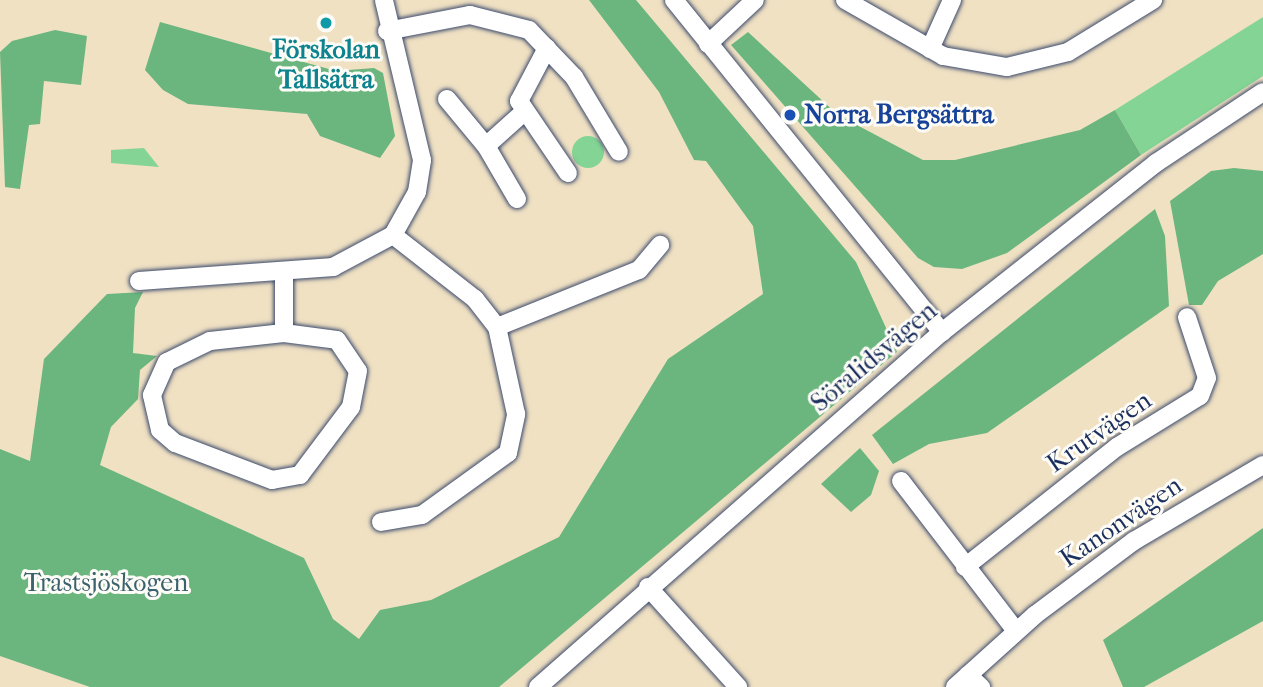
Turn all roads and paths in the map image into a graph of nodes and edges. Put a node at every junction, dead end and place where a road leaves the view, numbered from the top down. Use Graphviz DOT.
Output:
graph roads {
  1 [pos="384,0"];
  2 [pos="674,0"];
  3 [pos="755,0"];
  4 [pos="845,0"];
  5 [pos="952,0"];
  6 [pos="1153,0"];
  7 [pos="387,31"];
  8 [pos="708,44"];
  9 [pos="547,48"];
  10 [pos="930,49"];
  11 [pos="1263,92"];
  12 [pos="447,99"];
  13 [pos="525,111"];
  14 [pos="486,146"];
  15 [pos="619,152"];
  16 [pos="568,173"];
  17 [pos="517,199"];
  18 [pos="393,235"];
  19 [pos="660,245"];
  20 [pos="285,274"];
  21 [pos="139,281"];
  22 [pos="1187,317"];
  23 [pos="497,327"];
  24 [pos="942,332"];
  25 [pos="284,333"];
  26 [pos="1263,465"];
  27 [pos="901,481"];
  28 [pos="381,522"];
  29 [pos="965,567"];
  30 [pos="648,587"];
  31 [pos="1016,631"];
  32 [pos="968,683"];
  33 [pos="538,687"];
  34 [pos="738,687"];
  1 -- 7 [label="street"];
  2 -- 8 [label="street"];
  3 -- 8 [label="street"];
  4 -- 10 [label="street"];
  5 -- 10 [label="street"];
  6 -- 10 [label="street"];
  7 -- 9 [label="street"];
  7 -- 18 [label="street"];
  8 -- 24 [label="street"];
  9 -- 13 [label="street"];
  9 -- 15 [label="street"];
  11 -- 24 [label="street, Söralidsvägen"];
  12 -- 14 [label="street"];
  13 -- 14 [label="street"];
  13 -- 16 [label="street"];
  14 -- 17 [label="street"];
  18 -- 20 [label="street"];
  18 -- 23 [label="street"];
  19 -- 23 [label="street"];
  20 -- 21 [label="street"];
  20 -- 25 [label="street"];
  22 -- 29 [label="street, Krutvägen"];
  23 -- 28 [label="street"];
  24 -- 30 [label="street, Söralidsvägen"];
  25 -- 25 [label="street"];
  26 -- 31 [label="street, Kanonvägen"];
  27 -- 29 [label="street"];
  29 -- 31 [label="street"];
  30 -- 33 [label="street, Söralidsvägen"];
  30 -- 34 [label="street"];
  31 -- 32 [label="street, Kanonvägen"];
}
